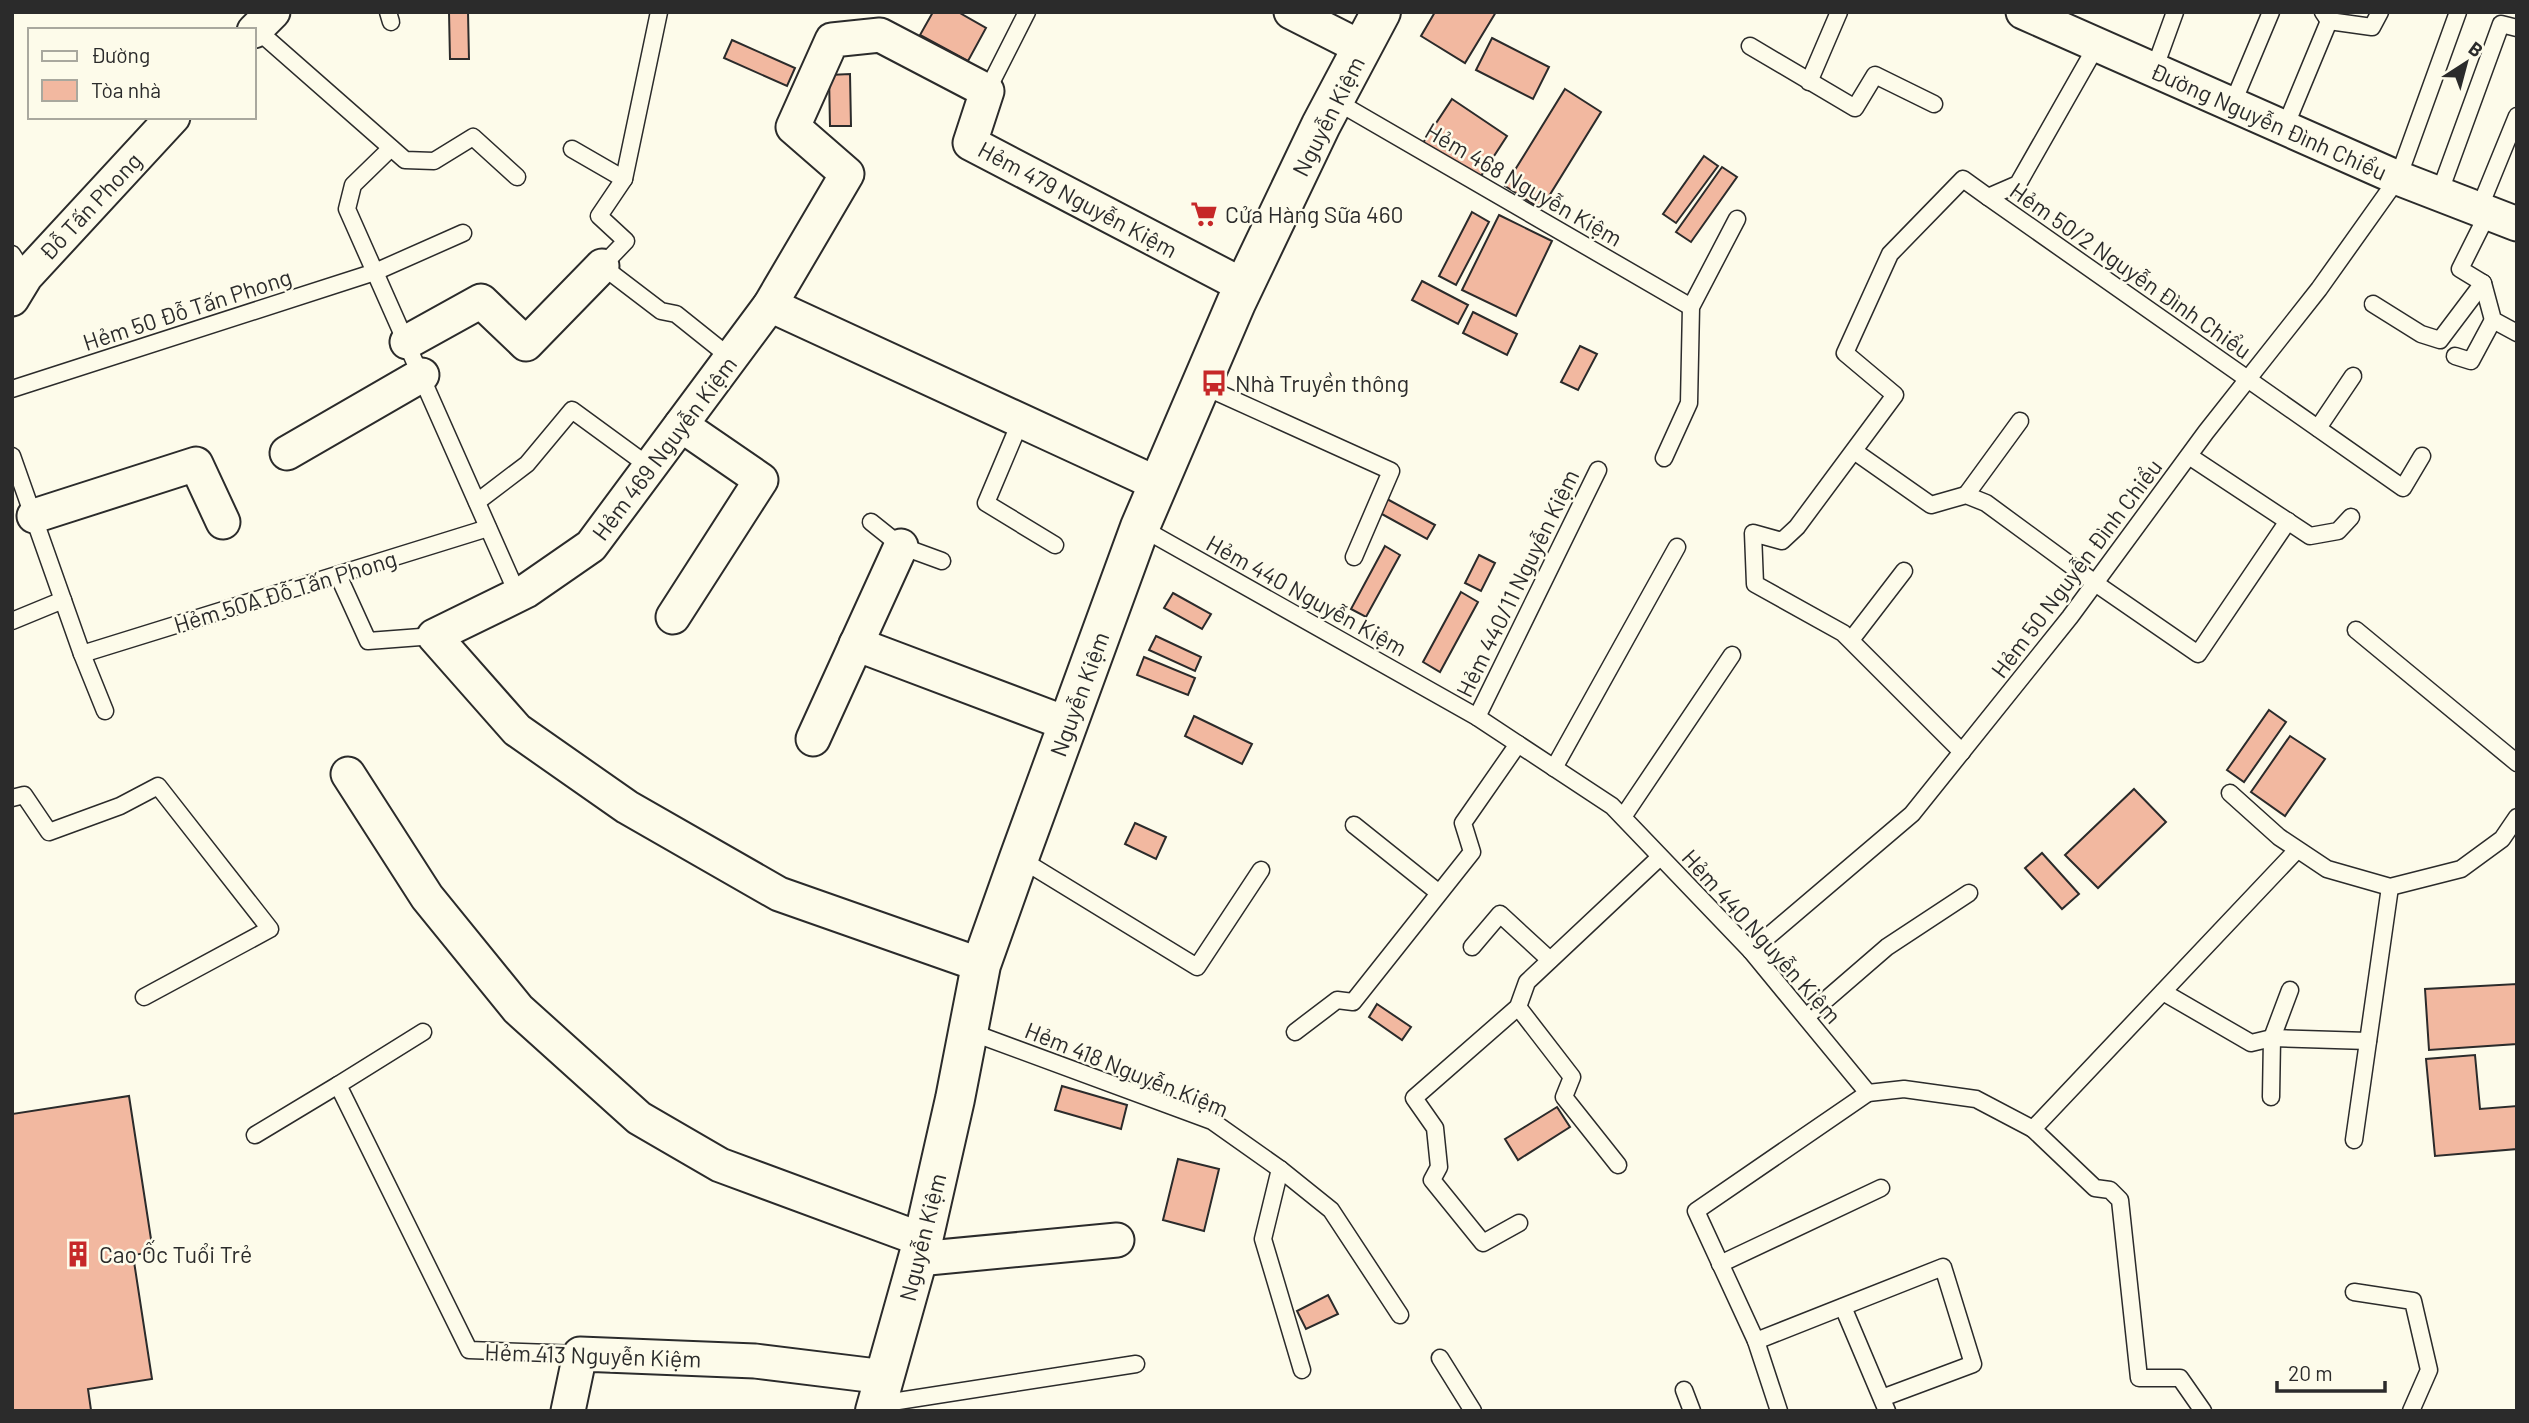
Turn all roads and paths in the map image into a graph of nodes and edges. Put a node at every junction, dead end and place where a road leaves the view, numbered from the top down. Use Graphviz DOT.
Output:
graph roads {
  1 [pos="659,12"];
  2 [pos="1027,12"];
  3 [pos="1291,12"];
  4 [pos="1381,12"];
  5 [pos="1839,12"];
  6 [pos="2022,12"];
  7 [pos="2175,12"];
  8 [pos="2271,12"];
  9 [pos="2380,12"];
  10 [pos="2458,12"];
  11 [pos="2326,17"];
  12 [pos="261,24"];
  13 [pos="2517,28"];
  14 [pos="2097,45"];
  15 [pos="1750,46"];
  16 [pos="1362,48"];
  17 [pos="2154,70"];
  18 [pos="1809,82"];
  19 [pos="987,91"];
  20 [pos="1334,100"];
  21 [pos="1934,104"];
  22 [pos="2232,105"];
  23 [pos="2517,116"];
  24 [pos="171,119"];
  25 [pos="2285,127"];
  26 [pos="391,148"];
  27 [pos="572,149"];
  28 [pos="517,177"];
  29 [pos="624,178"];
  30 [pos="2398,178"];
  31 [pos="2439,194"];
  32 [pos="1988,197"];
  33 [pos="2495,215"];
  34 [pos="1737,219"];
  35 [pos="464,233"];
  36 [pos="602,266"];
  37 [pos="375,272"];
  38 [pos="17,276"];
  39 [pos="2483,283"];
  40 [pos="1244,286"];
  41 [pos="2373,304"];
  42 [pos="770,305"];
  43 [pos="1691,307"];
  44 [pos="2493,320"];
  45 [pos="2517,334"];
  46 [pos="407,342"];
  47 [pos="2455,356"];
  48 [pos="731,358"];
  49 [pos="422,375"];
  50 [pos="2353,376"];
  51 [pos="2248,380"];
  52 [pos="1201,385"];
  53 [pos="12,389"];
  54 [pos="1021,420"];
  55 [pos="2020,421"];
  56 [pos="681,425"];
  57 [pos="2318,428"];
  58 [pos="1854,451"];
  59 [pos="287,453"];
  60 [pos="12,456"];
  61 [pos="2189,456"];
  62 [pos="2422,456"];
  63 [pos="1664,458"];
  64 [pos="650,467"];
  65 [pos="1598,470"];
  66 [pos="1158,484"];
  67 [pos="1966,495"];
  68 [pos="477,502"];
  69 [pos="33,516"];
  70 [pos="2351,516"];
  71 [pos="2288,521"];
  72 [pos="223,522"];
  73 [pos="871,522"];
  74 [pos="1140,527"];
  75 [pos="488,528"];
  76 [pos="1055,545"];
  77 [pos="901,546"];
  78 [pos="1677,547"];
  79 [pos="1354,557"];
  80 [pos="942,561"];
  81 [pos="1905,571"];
  82 [pos="338,575"];
  83 [pos="2095,583"];
  84 [pos="518,595"];
  85 [pos="63,600"];
  86 [pos="673,617"];
  87 [pos="12,621"];
  88 [pos="2356,630"];
  89 [pos="433,636"];
  90 [pos="1851,640"];
  91 [pos="856,644"];
  92 [pos="82,654"];
  93 [pos="1732,655"];
  94 [pos="105,711"];
  95 [pos="1477,717"];
  96 [pos="1068,724"];
  97 [pos="813,739"];
  98 [pos="1518,744"];
  99 [pos="1962,752"];
  100 [pos="2517,763"];
  101 [pos="1555,768"];
  102 [pos="348,774"];
  103 [pos="2230,793"];
  104 [pos="12,798"];
  105 [pos="1623,817"];
  106 [pos="2517,817"];
  107 [pos="1354,825"];
  108 [pos="2297,849"];
  109 [pos="1660,857"];
  110 [pos="1019,858"];
  111 [pos="1261,870"];
  112 [pos="2390,887"];
  113 [pos="1439,892"];
  114 [pos="1969,893"];
  115 [pos="1472,947"];
  116 [pos="1751,951"];
  117 [pos="1550,960"];
  118 [pos="981,965"];
  119 [pos="2290,990"];
  120 [pos="2164,992"];
  121 [pos="144,997"];
  122 [pos="1518,1007"];
  123 [pos="1806,1017"];
  124 [pos="968,1031"];
  125 [pos="423,1032"];
  126 [pos="1295,1032"];
  127 [pos="2272,1038"];
  128 [pos="2368,1041"];
  129 [pos="338,1085"];
  130 [pos="1868,1093"];
  131 [pos="2271,1097"];
  132 [pos="2033,1129"];
  133 [pos="255,1135"];
  134 [pos="2354,1140"];
  135 [pos="1618,1165"];
  136 [pos="1280,1168"];
  137 [pos="1881,1188"];
  138 [pos="1519,1223"];
  139 [pos="1117,1240"];
  140 [pos="921,1250"];
  141 [pos="1720,1264"];
  142 [pos="2354,1292"];
  143 [pos="1843,1307"];
  144 [pos="1400,1315"];
  145 [pos="1756,1341"];
  146 [pos="580,1354"];
  147 [pos="1440,1358"];
  148 [pos="1136,1364"];
  149 [pos="1302,1370"];
  150 [pos="1684,1390"];
  151 [pos="879,1397"];
  152 [pos="1884,1404"];
  153 [pos="568,1411"];
  154 [pos="1473,1411"];
  155 [pos="1692,1411"];
  156 [pos="1779,1411"];
  157 [pos="2203,1411"];
  158 [pos="2411,1411"];
  1 -- 29 [label="lane"];
  2 -- 19 [label="lane"];
  3 -- 16 [label="street"];
  4 -- 16 [label="main road, Nguyễn Kiệm"];
  5 -- 18 [label="lane"];
  6 -- 14 [label="street, Đường Nguyễn Đình Chiểu"];
  7 -- 17 [label="lane"];
  8 -- 22 [label="lane"];
  9 -- 11 [label="lane"];
  10 -- 30 [label="lane, Hẻm 50 Nguyễn Đình Chiểu"];
  11 -- 25 [label="lane"];
  12 -- 26 [label="lane"];
  13 -- 31 [label="lane"];
  14 -- 17 [label="street, Đường Nguyễn Đình Chiểu"];
  14 -- 32 [label="lane"];
  15 -- 18 [label="lane"];
  16 -- 20 [label="main road, Nguyễn Kiệm"];
  17 -- 22 [label="street, Đường Nguyễn Đình Chiểu"];
  18 -- 21 [label="lane"];
  19 -- 40 [label="street, Hẻm 479 Nguyễn Kiệm"];
  19 -- 42 [label="street, Hẻm 469 Nguyễn Kiệm"];
  20 -- 40 [label="main road, Nguyễn Kiệm"];
  20 -- 43 [label="lane, Hẻm 468 Nguyễn Kiệm"];
  22 -- 25 [label="street, Đường Nguyễn Đình Chiểu"];
  23 -- 33 [label="lane"];
  24 -- 38 [label="street, Đỗ Tấn Phong"];
  25 -- 30 [label="street, Đường Nguyễn Đình Chiểu"];
  26 -- 28 [label="lane"];
  26 -- 37 [label="lane"];
  27 -- 29 [label="lane"];
  29 -- 36 [label="lane"];
  30 -- 31 [label="street, Đường Nguyễn Đình Chiểu"];
  30 -- 51 [label="lane, Hẻm 50 Nguyễn Đình Chiểu"];
  31 -- 33 [label="street, Đường Nguyễn Đình Chiểu"];
  32 -- 51 [label="lane, Hẻm 50/2 Nguyễn Đình Chiểu"];
  32 -- 58 [label="lane, Hẻm 50/2 Nguyễn Đình Chiểu"];
  33 -- 39 [label="lane"];
  34 -- 43 [label="lane"];
  35 -- 37 [label="lane, Hẻm 50 Đỗ Tấn Phong"];
  36 -- 46 [label="street"];
  36 -- 48 [label="lane"];
  37 -- 46 [label="lane"];
  37 -- 53 [label="lane, Hẻm 50 Đỗ Tấn Phong"];
  39 -- 41 [label="lane"];
  39 -- 44 [label="lane"];
  40 -- 52 [label="main road, Nguyễn Kiệm"];
  42 -- 48 [label="street, Hẻm 469 Nguyễn Kiệm"];
  42 -- 54 [label="street"];
  43 -- 63 [label="lane"];
  44 -- 45 [label="lane"];
  44 -- 47 [label="lane"];
  46 -- 49 [label="lane"];
  48 -- 56 [label="street, Hẻm 469 Nguyễn Kiệm"];
  49 -- 59 [label="street"];
  49 -- 68 [label="lane"];
  50 -- 57 [label="lane"];
  51 -- 57 [label="lane, Hẻm 50/2 Nguyễn Đình Chiểu"];
  51 -- 61 [label="lane, Hẻm 50 Nguyễn Đình Chiểu"];
  52 -- 66 [label="main road, Nguyễn Kiệm"];
  52 -- 79 [label="lane"];
  54 -- 66 [label="street"];
  54 -- 76 [label="lane"];
  55 -- 67 [label="lane"];
  56 -- 64 [label="street, Hẻm 469 Nguyễn Kiệm"];
  56 -- 86 [label="street"];
  57 -- 62 [label="lane, Hẻm 50/2 Nguyễn Đình Chiểu"];
  58 -- 67 [label="lane"];
  58 -- 90 [label="lane"];
  60 -- 69 [label="lane"];
  61 -- 71 [label="lane"];
  61 -- 83 [label="lane, Hẻm 50 Nguyễn Đình Chiểu"];
  64 -- 68 [label="lane"];
  64 -- 84 [label="street, Hẻm 469 Nguyễn Kiệm"];
  65 -- 95 [label="lane, Hẻm 440/11 Nguyễn Kiệm"];
  66 -- 74 [label="main road, Nguyễn Kiệm"];
  67 -- 83 [label="lane"];
  68 -- 75 [label="lane"];
  69 -- 72 [label="street"];
  69 -- 85 [label="lane"];
  70 -- 71 [label="lane"];
  71 -- 83 [label="lane"];
  73 -- 77 [label="lane"];
  74 -- 95 [label="lane, Hẻm 440 Nguyễn Kiệm"];
  74 -- 96 [label="main road, Nguyễn Kiệm"];
  75 -- 82 [label="lane, Hẻm 50A Đỗ Tấn Phong"];
  75 -- 84 [label="lane"];
  77 -- 80 [label="lane"];
  77 -- 91 [label="street"];
  78 -- 101 [label="lane"];
  81 -- 90 [label="lane"];
  82 -- 89 [label="lane"];
  82 -- 92 [label="lane, Hẻm 50A Đỗ Tấn Phong"];
  83 -- 99 [label="lane, Hẻm 50 Nguyễn Đình Chiểu"];
  84 -- 89 [label="street, Hẻm 469 Nguyễn Kiệm"];
  85 -- 87 [label="lane"];
  85 -- 92 [label="lane"];
  88 -- 100 [label="lane"];
  89 -- 118 [label="street"];
  90 -- 99 [label="lane"];
  91 -- 96 [label="street"];
  91 -- 97 [label="street"];
  92 -- 94 [label="lane"];
  93 -- 105 [label="lane"];
  95 -- 98 [label="lane, Hẻm 440 Nguyễn Kiệm"];
  96 -- 110 [label="main road, Nguyễn Kiệm"];
  98 -- 101 [label="lane, Hẻm 440 Nguyễn Kiệm"];
  98 -- 113 [label="lane"];
  99 -- 116 [label="lane, Hẻm 50 Nguyễn Đình Chiểu"];
  101 -- 105 [label="lane, Hẻm 440 Nguyễn Kiệm"];
  102 -- 140 [label="street"];
  103 -- 108 [label="lane"];
  104 -- 121 [label="lane"];
  105 -- 109 [label="lane, Hẻm 440 Nguyễn Kiệm"];
  106 -- 112 [label="lane"];
  107 -- 113 [label="lane"];
  108 -- 112 [label="lane"];
  108 -- 120 [label="lane"];
  109 -- 116 [label="lane, Hẻm 440 Nguyễn Kiệm"];
  109 -- 117 [label="lane"];
  110 -- 111 [label="lane"];
  110 -- 118 [label="main road, Nguyễn Kiệm"];
  112 -- 128 [label="lane"];
  113 -- 126 [label="lane"];
  114 -- 123 [label="lane"];
  115 -- 117 [label="lane"];
  116 -- 123 [label="lane, Hẻm 440 Nguyễn Kiệm"];
  117 -- 122 [label="lane"];
  118 -- 124 [label="main road, Nguyễn Kiệm"];
  119 -- 127 [label="lane"];
  120 -- 127 [label="lane"];
  120 -- 132 [label="lane"];
  122 -- 135 [label="lane"];
  122 -- 138 [label="lane"];
  123 -- 130 [label="lane, Hẻm 440 Nguyễn Kiệm"];
  124 -- 136 [label="lane, Hẻm 418 Nguyễn Kiệm"];
  124 -- 140 [label="main road, Nguyễn Kiệm"];
  125 -- 129 [label="lane"];
  127 -- 128 [label="lane"];
  127 -- 131 [label="lane"];
  128 -- 134 [label="lane"];
  129 -- 133 [label="lane"];
  129 -- 146 [label="lane, Hẻm 413 Nguyễn Kiệm"];
  130 -- 132 [label="lane"];
  130 -- 141 [label="lane"];
  132 -- 157 [label="lane"];
  136 -- 144 [label="lane, Hẻm 418 Nguyễn Kiệm"];
  136 -- 149 [label="lane"];
  137 -- 141 [label="lane"];
  139 -- 140 [label="street"];
  140 -- 151 [label="main road, Nguyễn Kiệm"];
  141 -- 145 [label="lane"];
  142 -- 158 [label="lane"];
  143 -- 145 [label="lane"];
  143 -- 152 [label="lane"];
  143 -- 152 [label="lane"];
  145 -- 156 [label="lane"];
  146 -- 151 [label="street, Hẻm 413 Nguyễn Kiệm"];
  146 -- 153 [label="street"];
  147 -- 154 [label="lane"];
  148 -- 151 [label="lane"];
  150 -- 155 [label="lane"];
}
